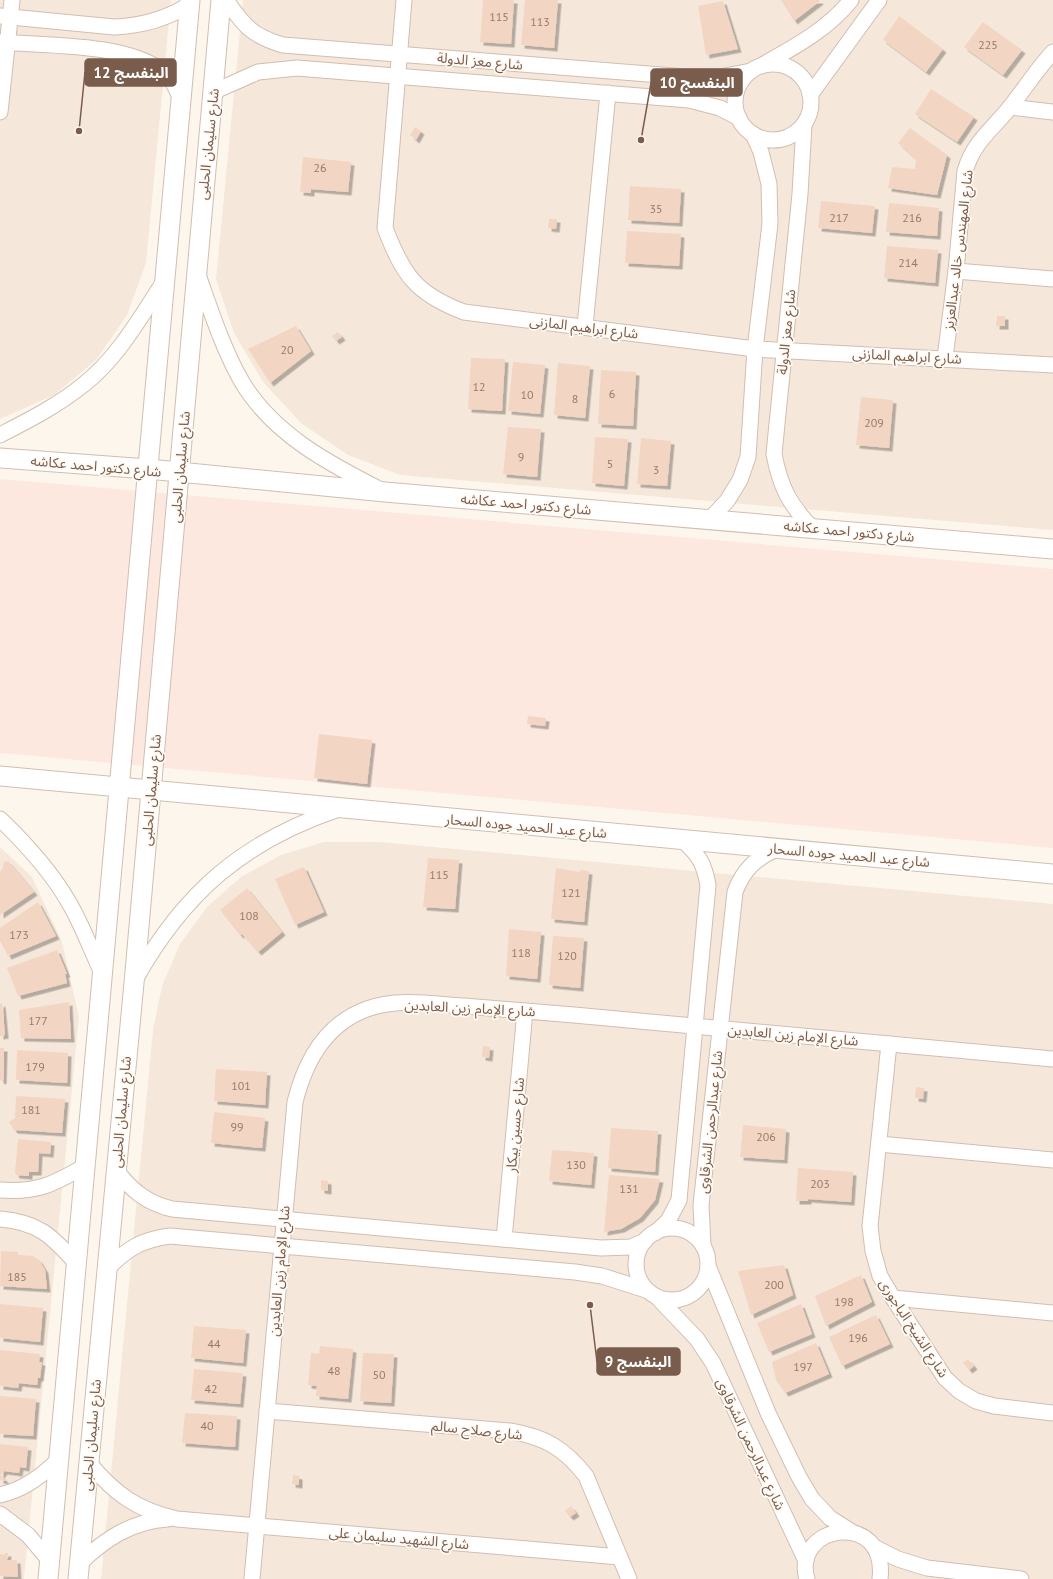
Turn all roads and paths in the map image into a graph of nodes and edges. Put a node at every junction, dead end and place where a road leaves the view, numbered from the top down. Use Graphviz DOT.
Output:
graph roads {
  1 [pos="12,0"];
  2 [pos="221,0"];
  3 [pos="226,0"];
  4 [pos="404,0"];
  5 [pos="851,0"];
  6 [pos="879,0"];
  7 [pos="190,2"];
  8 [pos="5,16"];
  9 [pos="4,42"];
  10 [pos="1053,52"];
  11 [pos="400,54"];
  12 [pos="757,68"];
  13 [pos="398,76"];
  14 [pos="213,92"];
  15 [pos="608,93"];
  16 [pos="810,95"];
  17 [pos="181,99"];
  18 [pos="1010,107"];
  19 [pos="0,112"];
  20 [pos="1053,112"];
  21 [pos="738,118"];
  22 [pos="804,125"];
  23 [pos="753,134"];
  24 [pos="174,195"];
  25 [pos="202,197"];
  26 [pos="956,271"];
  27 [pos="196,272"];
  28 [pos="1053,279"];
  29 [pos="166,280"];
  30 [pos="585,326"];
  31 [pos="755,349"];
  32 [pos="785,350"];
  33 [pos="945,358"];
  34 [pos="1053,365"];
  35 [pos="0,435"];
  36 [pos="0,458"];
  37 [pos="148,469"];
  38 [pos="180,473"];
  39 [pos="385,492"];
  40 [pos="710,520"];
  41 [pos="812,528"];
  42 [pos="1053,549"];
  43 [pos="0,776"];
  44 [pos="119,788"];
  45 [pos="151,790"];
  46 [pos="341,809"];
  47 [pos="0,819"];
  48 [pos="682,840"];
  49 [pos="776,849"];
  50 [pos="1053,874"];
  51 [pos="102,974"];
  52 [pos="134,983"];
  53 [pos="525,1011"];
  54 [pos="696,1026"];
  55 [pos="720,1029"];
  56 [pos="889,1044"];
  57 [pos="1053,1059"];
  58 [pos="95,1060"];
  59 [pos="126,1063"];
  60 [pos="879,1144"];
  61 [pos="1053,1160"];
  62 [pos="85,1166"];
  63 [pos="116,1170"];
  64 [pos="0,1190"];
  65 [pos="0,1219"];
  66 [pos="284,1219"];
  67 [pos="650,1237"];
  68 [pos="504,1239"];
  69 [pos="282,1246"];
  70 [pos="703,1246"];
  71 [pos="76,1263"];
  72 [pos="708,1266"];
  73 [pos="107,1269"];
  74 [pos="652,1294"];
  75 [pos="893,1298"];
  76 [pos="1053,1313"];
  77 [pos="68,1359"];
  78 [pos="98,1362"];
  79 [pos="267,1411"];
  80 [pos="1053,1412"];
  81 [pos="58,1460"];
  82 [pos="89,1463"];
  83 [pos="0,1495"];
  84 [pos="0,1514"];
  85 [pos="177,1519"];
  86 [pos="256,1526"];
  87 [pos="852,1532"];
  88 [pos="874,1546"];
  89 [pos="620,1557"];
  90 [pos="49,1560"];
  91 [pos="806,1561"];
  92 [pos="79,1571"];
  93 [pos="48,1579"];
  94 [pos="252,1579"];
  95 [pos="629,1579"];
  96 [pos="806,1579"];
  97 [pos="880,1579"];
  98 [pos="1021,1579"];
  1 -- 8 [label="street"];
  2 -- 14 [label="street, شارع سليمان الحلبى"];
  3 -- 11 [label="street, شارع معز الدولة"];
  4 -- 11 [label="street, شارع ابراهيم المازنى"];
  5 -- 12 [label="street, شارع معز الدولة"];
  6 -- 16 [label="street"];
  7 -- 8 [label="street"];
  7 -- 17 [label="street, شارع سليمان الحلبى"];
  8 -- 9 [label="street"];
  9 -- 17 [label="street"];
  9 -- 19 [label="street"];
  10 -- 18 [label="street, شارع المهندس خالد عبدالعزيز"];
  11 -- 12 [label="street, شارع معز الدولة"];
  11 -- 13 [label="street, شارع ابراهيم المازنى"];
  12 -- 16 [label="street"];
  12 -- 21 [label="street"];
  13 -- 14 [label="street, شارع معز الدولة"];
  13 -- 15 [label="street, شارع معز الدولة"];
  13 -- 30 [label="street, شارع ابراهيم المازنى"];
  14 -- 25 [label="street, شارع سليمان الحلبى"];
  15 -- 21 [label="street, شارع معز الدولة"];
  15 -- 30 [label="street"];
  16 -- 22 [label="street"];
  17 -- 24 [label="street, شارع سليمان الحلبى"];
  18 -- 20 [label="street"];
  18 -- 26 [label="street, شارع المهندس خالد عبدالعزيز"];
  21 -- 23 [label="street"];
  22 -- 23 [label="street"];
  22 -- 32 [label="street, شارع معز الدولة"];
  23 -- 31 [label="street, شارع معز الدولة"];
  24 -- 25 [label="street"];
  24 -- 29 [label="street, شارع سليمان الحلبى"];
  25 -- 27 [label="street, شارع سليمان الحلبى"];
  26 -- 28 [label="street"];
  26 -- 33 [label="street, شارع المهندس خالد عبدالعزيز"];
  27 -- 38 [label="street, شارع سليمان الحلبى"];
  27 -- 39 [label="street"];
  29 -- 35 [label="street"];
  29 -- 37 [label="street, شارع سليمان الحلبى"];
  30 -- 31 [label="street, شارع ابراهيم المازنى"];
  31 -- 32 [label="street, شارع ابراهيم المازنى"];
  31 -- 40 [label="street, شارع معز الدولة"];
  32 -- 33 [label="street, شارع ابراهيم المازنى"];
  32 -- 41 [label="street, شارع معز الدولة"];
  33 -- 34 [label="street, شارع ابراهيم المازنى"];
  36 -- 37 [label="street, شارع دكتور احمد عكاشه"];
  37 -- 38 [label="street, شارع دكتور احمد عكاشه"];
  37 -- 44 [label="street, شارع سليمان الحلبى"];
  38 -- 39 [label="street, شارع دكتور احمد عكاشه"];
  38 -- 45 [label="street, شارع سليمان الحلبى"];
  39 -- 40 [label="street, شارع دكتور احمد عكاشه"];
  40 -- 41 [label="street, شارع دكتور احمد عكاشه"];
  41 -- 42 [label="street, شارع دكتور احمد عكاشه"];
  43 -- 44 [label="street, شارع عبد الحميد جوده السحار"];
  44 -- 45 [label="street, شارع عبد الحميد جوده السحار"];
  44 -- 51 [label="street, شارع سليمان الحلبى"];
  45 -- 46 [label="street, شارع عبد الحميد جوده السحار"];
  45 -- 52 [label="street, شارع سليمان الحلبى"];
  46 -- 48 [label="street, شارع عبد الحميد جوده السحار"];
  46 -- 52 [label="street"];
  47 -- 51 [label="street"];
  48 -- 49 [label="street, شارع عبد الحميد جوده السحار"];
  48 -- 54 [label="street, شارع عبدالرحمن الشرقاوى"];
  49 -- 50 [label="street, شارع عبد الحميد جوده السحار"];
  49 -- 55 [label="street, شارع عبدالرحمن الشرقاوى"];
  51 -- 58 [label="street, شارع سليمان الحلبى"];
  52 -- 59 [label="street, شارع سليمان الحلبى"];
  53 -- 54 [label="street, شارع الإمام زين العابدين"];
  53 -- 66 [label="street, شارع الإمام زين العابدين"];
  53 -- 68 [label="street, شارع حسين بيكار"];
  54 -- 55 [label="street, شارع الإمام زين العابدين"];
  54 -- 67 [label="street, شارع عبدالرحمن الشرقاوى"];
  55 -- 56 [label="street, شارع الإمام زين العابدين"];
  55 -- 70 [label="street, شارع عبدالرحمن الشرقاوى"];
  56 -- 57 [label="street, شارع الإمام زين العابدين"];
  56 -- 60 [label="street, شارع الشيخ الباجورى"];
  58 -- 59 [label="street"];
  58 -- 62 [label="street, شارع سليمان الحلبى"];
  59 -- 63 [label="street, شارع سليمان الحلبى"];
  60 -- 61 [label="street"];
  60 -- 75 [label="street, شارع الشيخ الباجورى"];
  62 -- 64 [label="street"];
  62 -- 71 [label="street, شارع سليمان الحلبى"];
  63 -- 66 [label="street"];
  63 -- 73 [label="street, شارع سليمان الحلبى"];
  65 -- 71 [label="street"];
  66 -- 68 [label="street"];
  66 -- 69 [label="street, شارع الإمام زين العابدين"];
  67 -- 68 [label="street"];
  67 -- 70 [label="street"];
  67 -- 74 [label="street"];
  69 -- 73 [label="street"];
  69 -- 74 [label="street"];
  69 -- 79 [label="street, شارع الإمام زين العابدين"];
  70 -- 72 [label="street"];
  71 -- 77 [label="street, شارع سليمان الحلبى"];
  72 -- 74 [label="street"];
  72 -- 87 [label="street, شارع عبدالرحمن الشرقاوى"];
  73 -- 78 [label="street, شارع سليمان الحلبى"];
  74 -- 91 [label="street, شارع عبدالرحمن الشرقاوى"];
  75 -- 76 [label="street"];
  75 -- 80 [label="street, شارع الشيخ الباجورى"];
  77 -- 78 [label="street"];
  77 -- 81 [label="street, شارع سليمان الحلبى"];
  78 -- 82 [label="street, شارع سليمان الحلبى"];
  79 -- 86 [label="street, شارع الإمام زين العابدين"];
  79 -- 89 [label="street, شارع صلاح سالم"];
  81 -- 83 [label="street"];
  81 -- 90 [label="street, شارع سليمان الحلبى"];
  82 -- 85 [label="street, شارع الشهيد سليمان على"];
  82 -- 92 [label="street, شارع سليمان الحلبى"];
  84 -- 90 [label="street"];
  85 -- 86 [label="street, شارع الشهيد سليمان على"];
  85 -- 92 [label="street, شارع الشهيد سليمان على"];
  86 -- 89 [label="street, شارع الشهيد سليمان على"];
  86 -- 94 [label="street, شارع الإمام زين العابدين"];
  87 -- 88 [label="street, شارع عبدالرحمن الشرقاوى"];
  87 -- 91 [label="street"];
  88 -- 97 [label="street"];
  88 -- 98 [label="street, شارع عبدالرحمن الشرقاوى"];
  89 -- 95 [label="street, شارع صلاح سالم"];
  90 -- 93 [label="street, شارع سليمان الحلبى"];
  91 -- 96 [label="street"];
}
